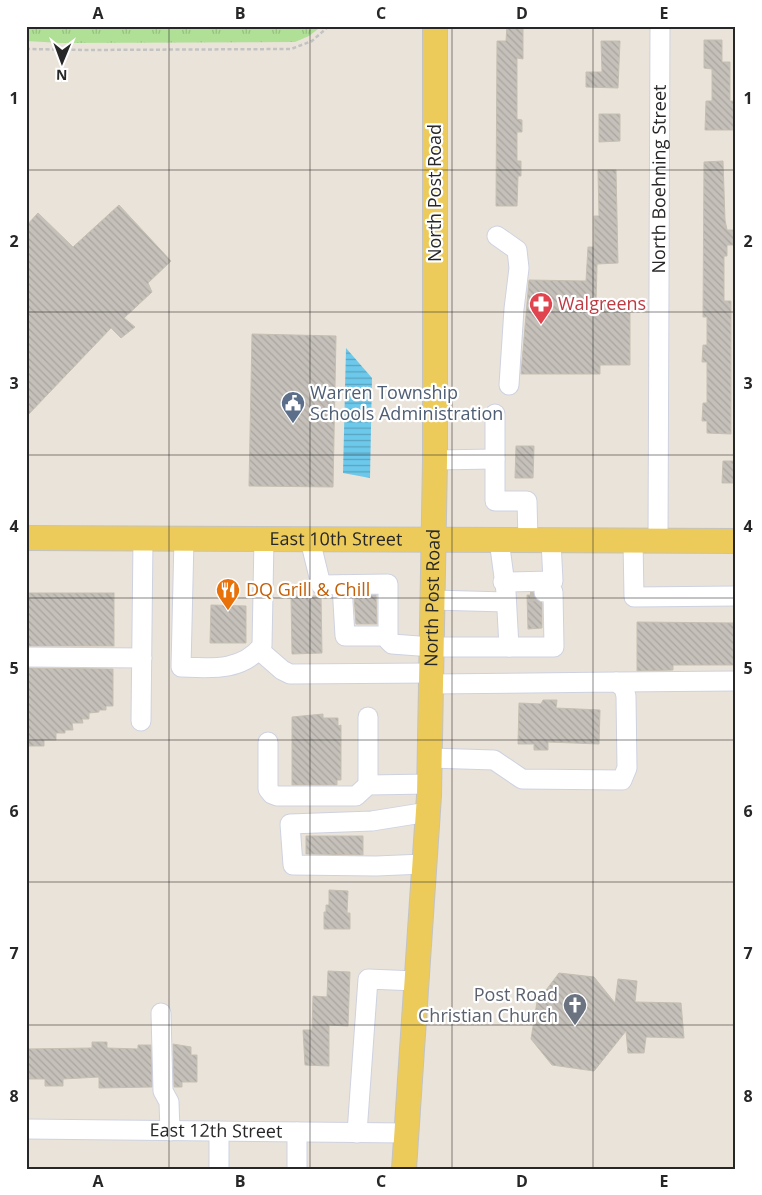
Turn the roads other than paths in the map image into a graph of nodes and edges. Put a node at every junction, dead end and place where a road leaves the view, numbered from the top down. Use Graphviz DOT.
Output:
graph roads {
  1 [pos="435,26"];
  2 [pos="660,26"];
  3 [pos="497,236"];
  4 [pos="509,385"];
  5 [pos="495,414"];
  6 [pos="495,459"];
  7 [pos="435,460"];
  8 [pos="26,538"];
  9 [pos="143,539"];
  10 [pos="184,539"];
  11 [pos="264,539"];
  12 [pos="310,540"];
  13 [pos="434,540"];
  14 [pos="499,540"];
  15 [pos="539,540"];
  16 [pos="634,541"];
  17 [pos="658,541"];
  18 [pos="736,541"];
  19 [pos="342,585"];
  20 [pos="545,589"];
  21 [pos="505,592"];
  22 [pos="736,596"];
  23 [pos="432,600"];
  24 [pos="388,636"];
  25 [pos="432,647"];
  26 [pos="509,647"];
  27 [pos="259,650"];
  28 [pos="26,657"];
  29 [pos="142,658"];
  30 [pos="431,679"];
  31 [pos="736,681"];
  32 [pos="616,682"];
  33 [pos="368,717"];
  34 [pos="141,721"];
  35 [pos="268,742"];
  36 [pos="430,758"];
  37 [pos="429,784"];
  38 [pos="368,785"];
  39 [pos="428,812"];
  40 [pos="424,864"];
  41 [pos="416,981"];
  42 [pos="161,1013"];
  43 [pos="26,1129"];
  44 [pos="170,1131"];
  45 [pos="219,1131"];
  46 [pos="297,1132"];
  47 [pos="357,1132"];
  48 [pos="406,1133"];
  49 [pos="219,1169"];
  50 [pos="298,1169"];
  51 [pos="404,1169"];
  1 -- 7 [label="main road, North Post Road"];
  2 -- 17 [label="street, North Boehning Street"];
  3 -- 4 [label="street"];
  5 -- 6 [label="street"];
  6 -- 7 [label="street"];
  6 -- 15 [label="street"];
  7 -- 13 [label="main road, North Post Road"];
  8 -- 9 [label="main road, East 10th Street"];
  9 -- 10 [label="main road, East 10th Street"];
  9 -- 29 [label="street"];
  10 -- 11 [label="main road, East 10th Street"];
  10 -- 27 [label="street"];
  11 -- 12 [label="main road, East 10th Street"];
  11 -- 27 [label="street"];
  12 -- 13 [label="main road, East 10th Street"];
  12 -- 19 [label="street"];
  13 -- 14 [label="main road, East 10th Street"];
  13 -- 23 [label="main road, North Post Road"];
  14 -- 15 [label="main road, East 10th Street"];
  14 -- 21 [label="street"];
  15 -- 16 [label="main road, East 10th Street"];
  15 -- 20 [label="street"];
  16 -- 17 [label="main road, East 10th Street"];
  16 -- 22 [label="street"];
  17 -- 18 [label="main road, East 10th Street"];
  19 -- 24 [label="street"];
  19 -- 24 [label="street"];
  20 -- 21 [label="street"];
  20 -- 21 [label="street"];
  20 -- 26 [label="street"];
  21 -- 23 [label="street"];
  21 -- 26 [label="street"];
  23 -- 25 [label="main road, North Post Road"];
  24 -- 25 [label="street"];
  25 -- 26 [label="street"];
  25 -- 30 [label="main road, North Post Road"];
  27 -- 30 [label="street"];
  28 -- 29 [label="street"];
  29 -- 34 [label="street"];
  30 -- 32 [label="street"];
  30 -- 36 [label="main road, North Post Road"];
  31 -- 32 [label="street"];
  32 -- 36 [label="street"];
  33 -- 38 [label="street"];
  35 -- 38 [label="street"];
  36 -- 37 [label="main road, North Post Road"];
  37 -- 38 [label="street"];
  37 -- 39 [label="main road, North Post Road"];
  39 -- 40 [label="main road, North Post Road"];
  39 -- 40 [label="street"];
  40 -- 41 [label="main road, North Post Road"];
  41 -- 47 [label="street"];
  41 -- 48 [label="main road, North Post Road"];
  42 -- 44 [label="street"];
  43 -- 44 [label="street, East 12th Street"];
  44 -- 45 [label="street, East 12th Street"];
  45 -- 46 [label="street, East 12th Street"];
  45 -- 49 [label="street"];
  46 -- 47 [label="street, East 12th Street"];
  46 -- 50 [label="street"];
  47 -- 48 [label="street, East 12th Street"];
  48 -- 51 [label="main road, North Post Road"];
}
